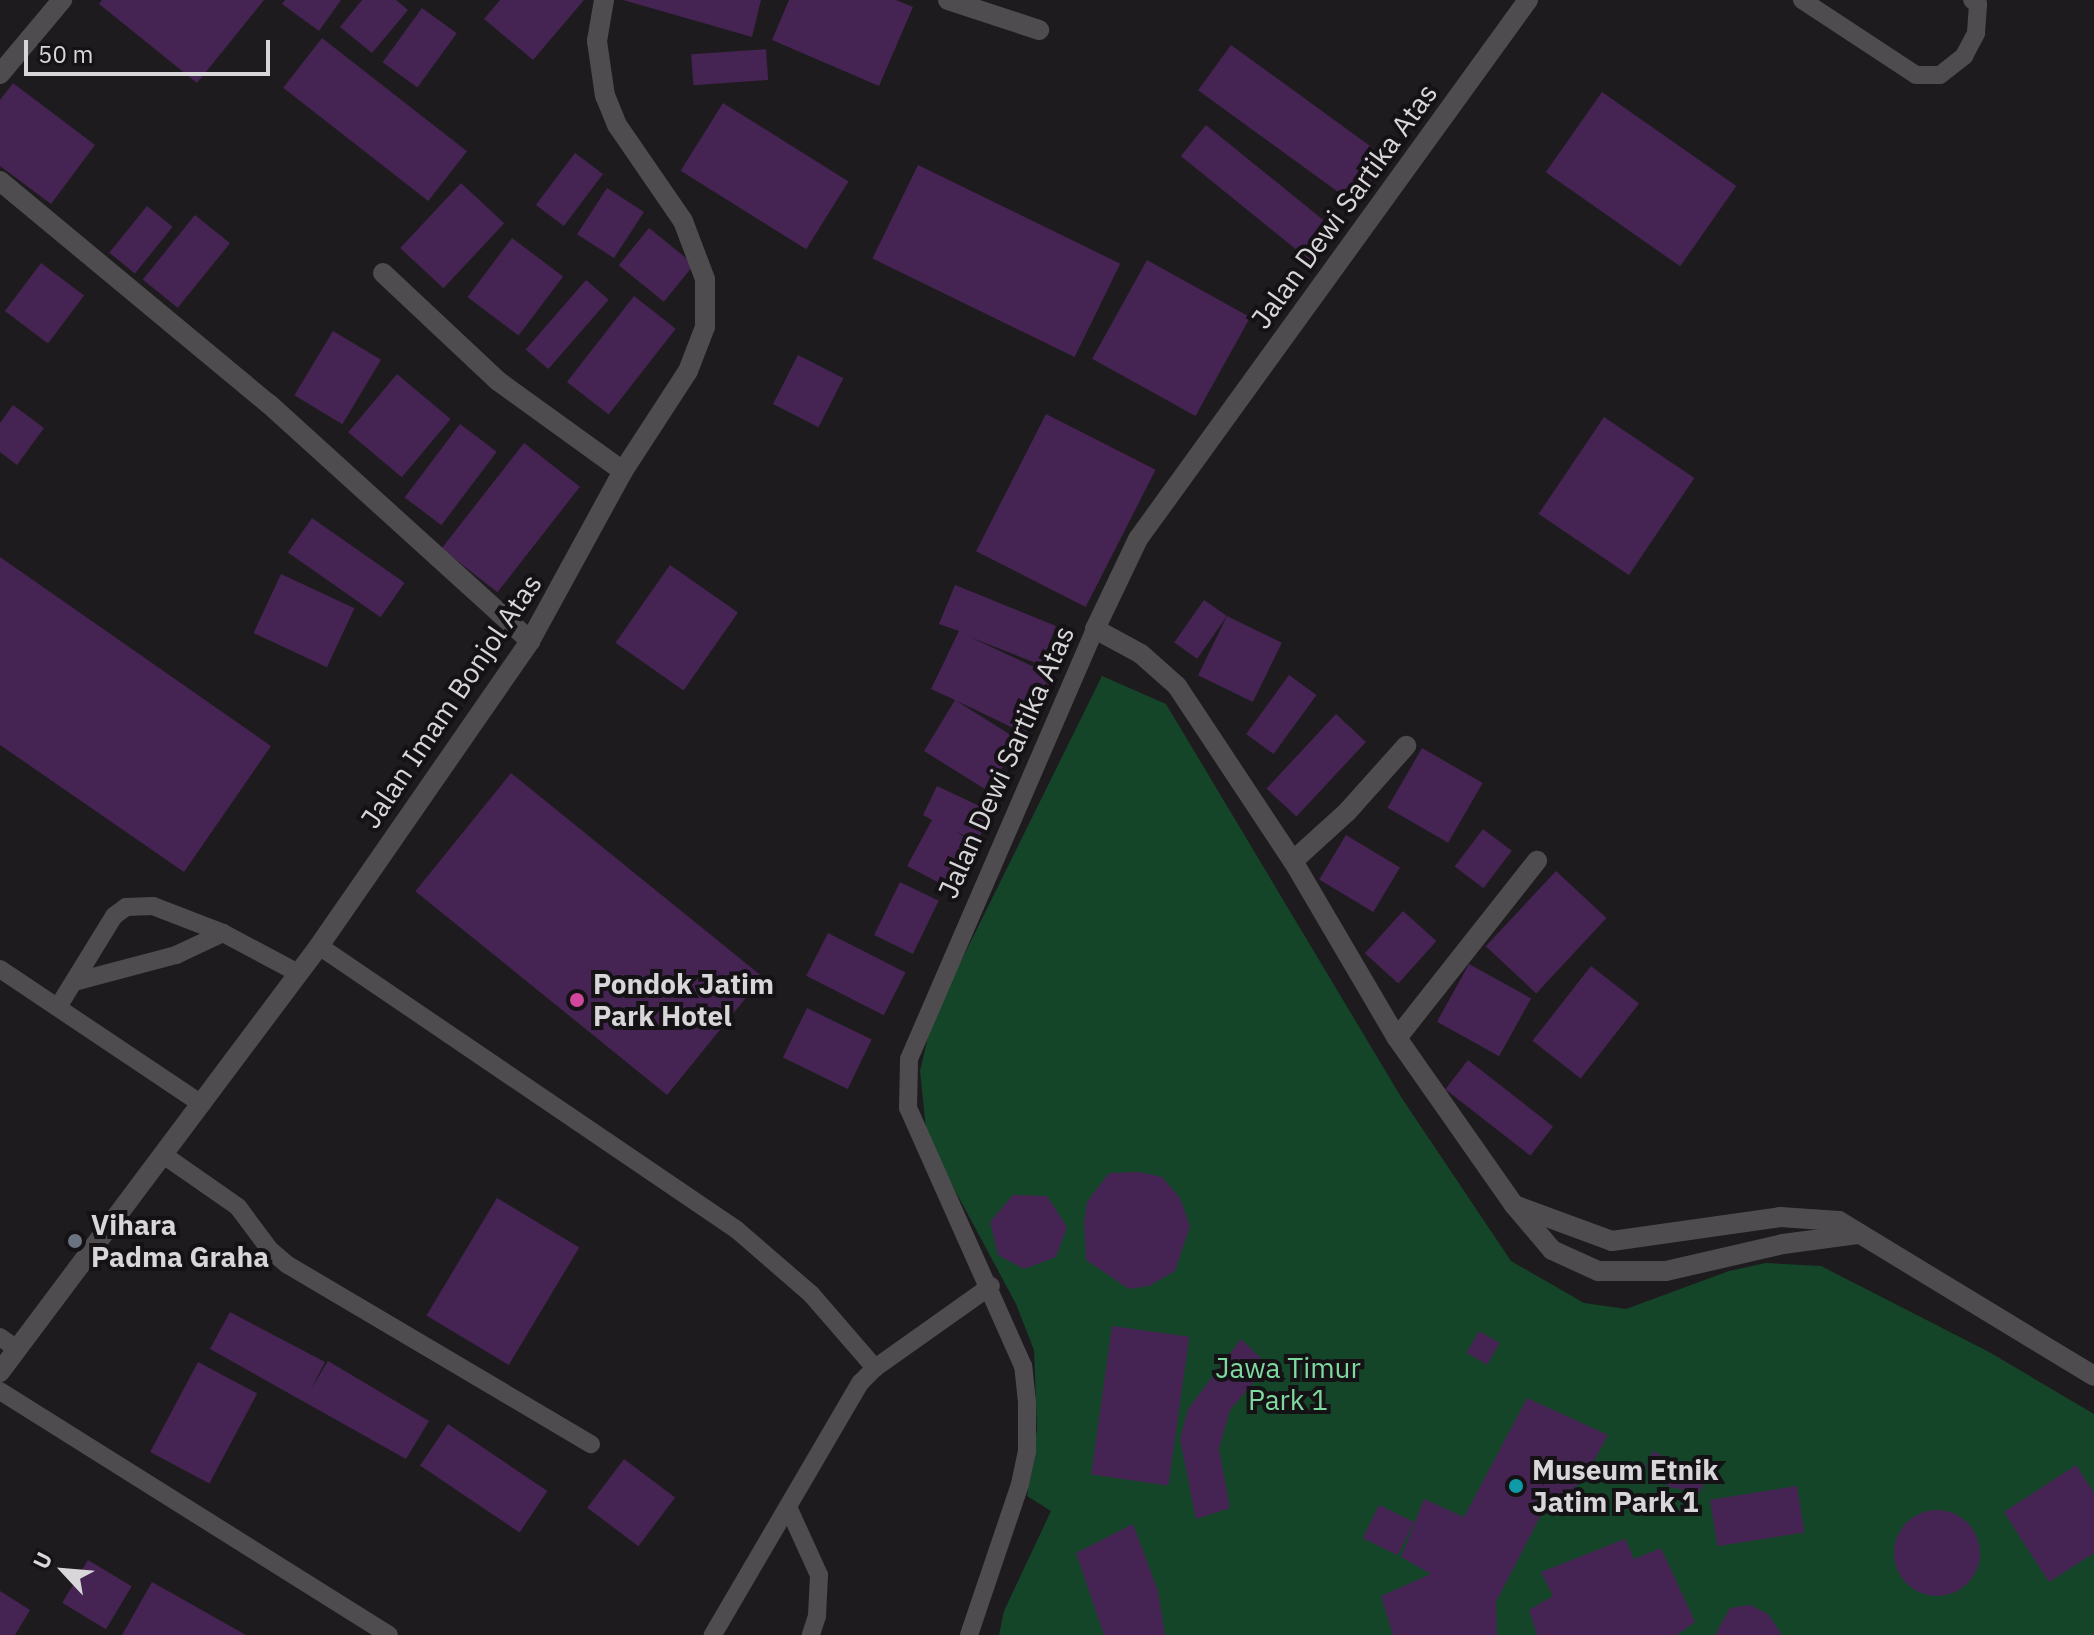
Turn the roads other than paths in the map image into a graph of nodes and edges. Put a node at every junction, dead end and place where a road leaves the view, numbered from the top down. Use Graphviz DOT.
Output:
graph roads {
  1 [pos="62,0"];
  2 [pos="604,0"];
  3 [pos="948,0"];
  4 [pos="1528,0"];
  5 [pos="1802,0"];
  6 [pos="1972,0"];
  7 [pos="1039,30"];
  8 [pos="0,74"];
  9 [pos="0,181"];
  10 [pos="383,273"];
  11 [pos="623,471"];
  12 [pos="1095,629"];
  13 [pos="530,641"];
  14 [pos="1406,746"];
  15 [pos="1293,861"];
  16 [pos="1537,861"];
  17 [pos="223,933"];
  18 [pos="319,946"];
  19 [pos="0,969"];
  20 [pos="298,973"];
  21 [pos="74,982"];
  22 [pos="58,1007"];
  23 [pos="1397,1038"];
  24 [pos="202,1104"];
  25 [pos="165,1156"];
  26 [pos="1514,1205"];
  27 [pos="1859,1234"];
  28 [pos="991,1286"];
  29 [pos="0,1337"];
  30 [pos="17,1349"];
  31 [pos="875,1368"];
  32 [pos="0,1372"];
  33 [pos="2094,1376"];
  34 [pos="0,1391"];
  35 [pos="591,1444"];
  36 [pos="788,1507"];
  37 [pos="389,1635"];
  38 [pos="713,1635"];
  39 [pos="811,1635"];
  40 [pos="969,1635"];
  1 -- 8 [label="street"];
  2 -- 11 [label="street, Jalan Imam Bonjol Atas"];
  3 -- 7 [label="street"];
  4 -- 12 [label="street, Jalan Dewi Sartika Atas"];
  5 -- 6 [label="lane"];
  9 -- 13 [label="street"];
  10 -- 11 [label="street"];
  11 -- 13 [label="street, Jalan Imam Bonjol Atas"];
  12 -- 15 [label="street"];
  12 -- 28 [label="lane, Jalan Dewi Sartika Atas"];
  13 -- 18 [label="street, Jalan Imam Bonjol Atas"];
  14 -- 15 [label="street"];
  15 -- 23 [label="street"];
  16 -- 23 [label="street"];
  17 -- 20 [label="lane"];
  17 -- 21 [label="lane"];
  17 -- 21 [label="lane"];
  18 -- 20 [label="street, Jalan Imam Bonjol Atas"];
  18 -- 31 [label="lane"];
  19 -- 22 [label="lane"];
  20 -- 24 [label="street, Jalan Imam Bonjol Atas"];
  21 -- 22 [label="lane"];
  22 -- 24 [label="lane"];
  23 -- 26 [label="street"];
  24 -- 25 [label="street, Jalan Imam Bonjol Atas"];
  25 -- 30 [label="street, Jalan Imam Bonjol Atas"];
  25 -- 35 [label="lane"];
  26 -- 27 [label="street"];
  26 -- 27 [label="street"];
  27 -- 33 [label="street"];
  28 -- 31 [label="lane"];
  28 -- 40 [label="lane, Jalan Dewi Sartika Atas"];
  29 -- 30 [label="lane"];
  30 -- 32 [label="street, Jalan Imam Bonjol Atas"];
  31 -- 36 [label="lane"];
  34 -- 37 [label="lane"];
  36 -- 38 [label="lane"];
  36 -- 39 [label="lane"];
}
